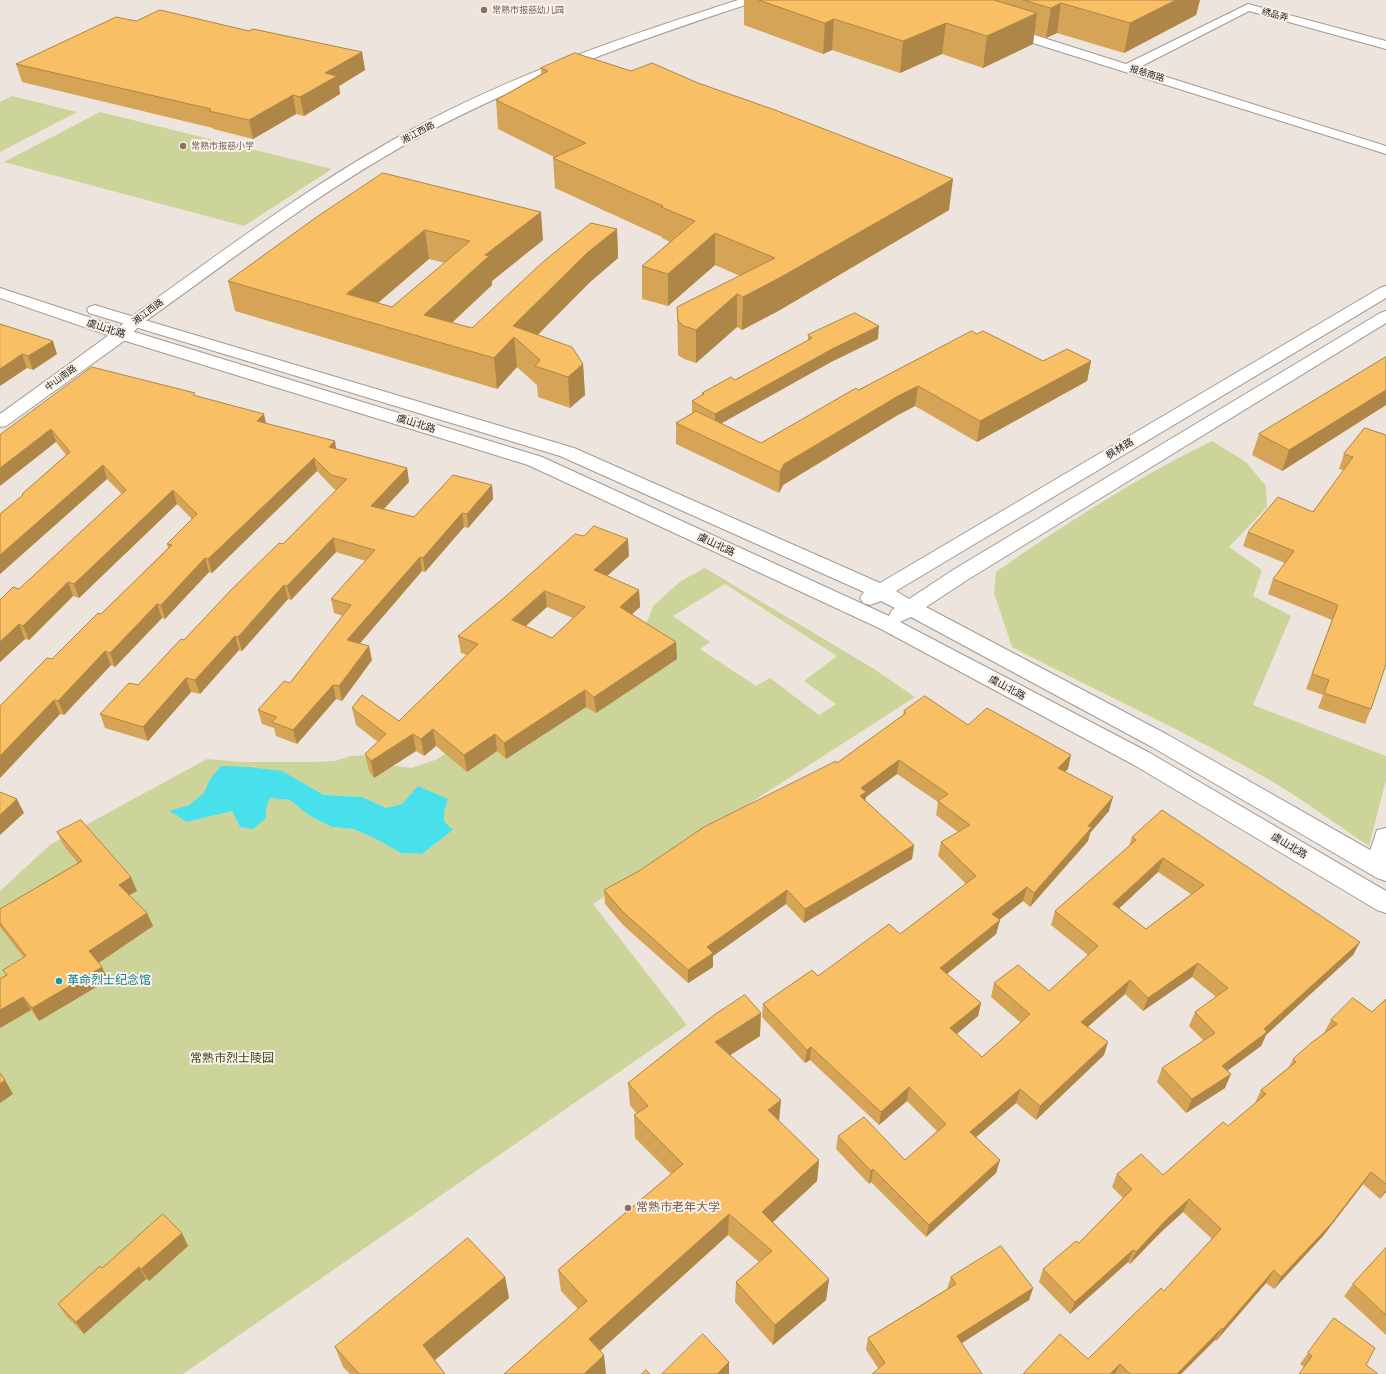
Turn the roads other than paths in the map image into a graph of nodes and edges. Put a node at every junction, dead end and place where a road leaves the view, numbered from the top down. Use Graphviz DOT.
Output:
graph roads {
  1 [pos="750,0"];
  2 [pos="991,25"];
  3 [pos="1386,44"];
  4 [pos="1128,68"];
  5 [pos="1386,150"];
  6 [pos="0,283"];
  7 [pos="1386,291"];
  8 [pos="0,293"];
  9 [pos="1386,316"];
  10 [pos="128,328"];
  11 [pos="0,422"];
  12 [pos="879,591"];
  13 [pos="910,608"];
  14 [pos="855,609"];
  15 [pos="886,623"];
  16 [pos="1386,836"];
  17 [pos="1381,869"];
  18 [pos="1386,903"];
  1 -- 10 [label="main road, 湘江西路"];
  2 -- 4 [label="main road, 报慈南路"];
  3 -- 4 [label="main road, 绣品弄"];
  4 -- 5 [label="main road, 报慈南路"];
  6 -- 10 [label="main road, 虞山北路"];
  7 -- 12 [label="main road, 枫林路"];
  8 -- 10 [label="main road, 虞山北路"];
  9 -- 13 [label="main road"];
  10 -- 11 [label="main road, 中山南路"];
  10 -- 12 [label="main road, 虞山北路"];
  10 -- 14 [label="main road, 虞山北路"];
  12 -- 13 [label="main road, 虞山北路"];
  12 -- 14 [label="main road, 枫林路"];
  13 -- 15 [label="main road"];
  13 -- 17 [label="main road, 虞山北路"];
  14 -- 15 [label="main road, 虞山北路"];
  15 -- 18 [label="main road, 虞山北路"];
  16 -- 17 [label="main road"];
}
